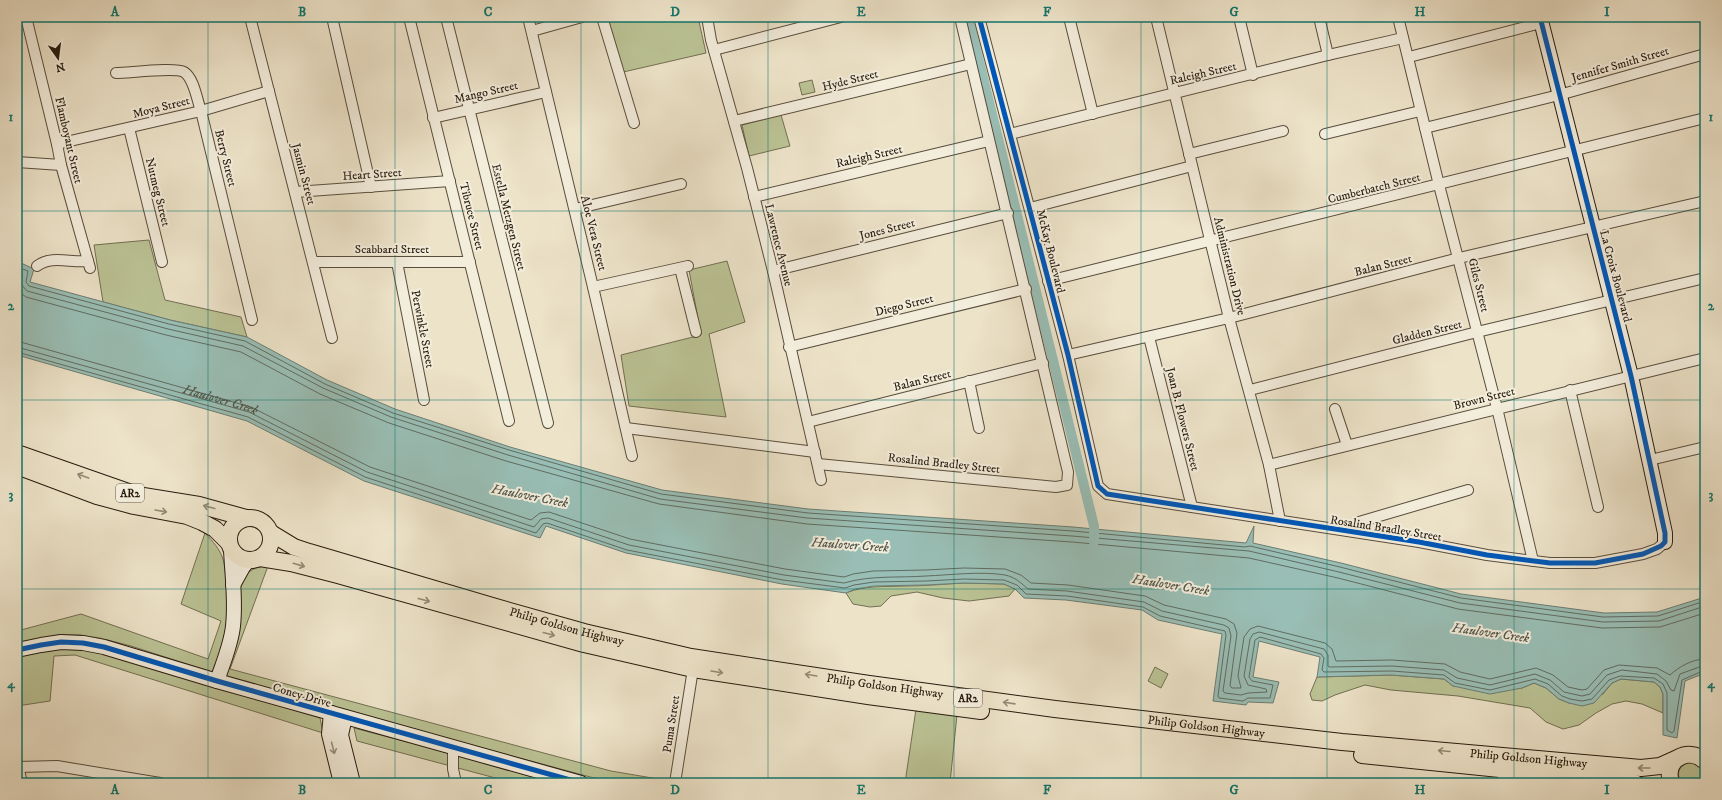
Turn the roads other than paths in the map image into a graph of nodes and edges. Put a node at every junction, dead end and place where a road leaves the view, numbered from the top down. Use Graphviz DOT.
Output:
graph roads {
  1 [pos="26,17"];
  2 [pos="250,17"];
  3 [pos="332,17"];
  4 [pos="409,17"];
  5 [pos="446,17"];
  6 [pos="528,17"];
  7 [pos="582,17"];
  8 [pos="602,17"];
  9 [pos="707,17"];
  10 [pos="841,17"];
  11 [pos="960,17"];
  12 [pos="979,17"];
  13 [pos="1069,17"];
  14 [pos="1156,17"];
  15 [pos="1239,17"];
  16 [pos="1319,17"];
  17 [pos="1398,17"];
  18 [pos="1540,20"];
  19 [pos="532,31"];
  20 [pos="1403,38"];
  21 [pos="714,50"];
  22 [pos="1705,54"];
  23 [pos="1328,55"];
  24 [pos="1409,57"];
  25 [pos="971,64"];
  26 [pos="116,74"];
  27 [pos="1253,75"];
  28 [pos="268,91"];
  29 [pos="546,92"];
  30 [pos="1174,93"];
  31 [pos="1559,95"];
  32 [pos="468,110"];
  33 [pos="200,111"];
  34 [pos="1420,111"];
  35 [pos="1093,114"];
  36 [pos="433,118"];
  37 [pos="1705,118"];
  38 [pos="734,121"];
  39 [pos="634,123"];
  40 [pos="129,128"];
  41 [pos="1425,128"];
  42 [pos="1283,131"];
  43 [pos="1010,134"];
  44 [pos="1325,134"];
  45 [pos="989,141"];
  46 [pos="57,144"];
  47 [pos="1573,151"];
  48 [pos="1189,154"];
  49 [pos="17,162"];
  50 [pos="61,166"];
  51 [pos="1192,166"];
  52 [pos="450,181"];
  53 [pos="681,184"];
  54 [pos="1439,185"];
  55 [pos="372,187"];
  56 [pos="296,192"];
  57 [pos="754,197"];
  58 [pos="1705,201"];
  59 [pos="1030,208"];
  60 [pos="575,210"];
  61 [pos="1008,213"];
  62 [pos="1593,228"];
  63 [pos="1212,242"];
  64 [pos="1459,258"];
  65 [pos="162,262"];
  66 [pos="314,262"];
  67 [pos="397,262"];
  68 [pos="470,262"];
  69 [pos="38,266"];
  70 [pos="773,271"];
  71 [pos="1705,278"];
  72 [pos="1048,281"];
  73 [pos="593,287"];
  74 [pos="1026,289"];
  75 [pos="1612,301"];
  76 [pos="1229,318"];
  77 [pos="252,320"];
  78 [pos="696,332"];
  79 [pos="1477,332"];
  80 [pos="1149,337"];
  81 [pos="332,338"];
  82 [pos="789,347"];
  83 [pos="1068,354"];
  84 [pos="1705,358"];
  85 [pos="1043,363"];
  86 [pos="1631,376"];
  87 [pos="969,381"];
  88 [pos="1250,390"];
  89 [pos="1570,390"];
  90 [pos="424,400"];
  91 [pos="1497,408"];
  92 [pos="1335,409"];
  93 [pos="509,421"];
  94 [pos="808,422"];
  95 [pos="548,423"];
  96 [pos="626,428"];
  97 [pos="979,428"];
  98 [pos="1347,445"];
  99 [pos="1705,447"];
  100 [pos="815,452"];
  101 [pos="17,453"];
  102 [pos="632,456"];
  103 [pos="1650,460"];
  104 [pos="818,464"];
  105 [pos="1269,465"];
  106 [pos="17,466"];
  107 [pos="821,480"];
  108 [pos="1468,490"];
  109 [pos="1102,491"];
  110 [pos="1192,507"];
  111 [pos="1598,507"];
  112 [pos="246,518"];
  113 [pos="1280,521"];
  114 [pos="1348,531"];
  115 [pos="271,533"];
  116 [pos="1665,542"];
  117 [pos="230,546"];
  118 [pos="255,559"];
  119 [pos="1533,561"];
  120 [pos="233,585"];
  121 [pos="17,650"];
  122 [pos="693,669"];
  123 [pos="217,681"];
  124 [pos="331,713"];
  125 [pos="345,717"];
  126 [pos="453,748"];
  127 [pos="1680,756"];
  128 [pos="1705,761"];
  129 [pos="18,764"];
  130 [pos="1504,776"];
  131 [pos="554,780"];
  132 [pos="135,781"];
  133 [pos="22,783"];
  134 [pos="160,783"];
  135 [pos="341,783"];
  136 [pos="353,783"];
  137 [pos="456,783"];
  138 [pos="581,783"];
  139 [pos="675,783"];
  140 [pos="1635,783"];
  141 [pos="1671,783"];
  1 -- 46 [label="street, Flamboyant Street"];
  2 -- 28 [label="street, Jasmin Street"];
  3 -- 55 [label="street"];
  4 -- 36 [label="street, Tibruce Street"];
  5 -- 32 [label="street, Estella Metzgen Street"];
  6 -- 19 [label="street, Aloe Vera Street"];
  7 -- 19 [label="street"];
  8 -- 39 [label="street"];
  9 -- 21 [label="street, Lawrence Avenue"];
  10 -- 21 [label="street"];
  11 -- 25 [label="street"];
  12 -- 43 [label="street, McKay Boulevard"];
  13 -- 35 [label="street"];
  14 -- 30 [label="street, Administration Drive"];
  15 -- 27 [label="street"];
  16 -- 23 [label="street"];
  17 -- 20 [label="street, Giles Street"];
  18 -- 24 [label="street"];
  18 -- 31 [label="street, La Croix Boulevard"];
  19 -- 29 [label="street, Aloe Vera Street"];
  20 -- 23 [label="street, Raleigh Street"];
  20 -- 24 [label="street, Giles Street"];
  21 -- 38 [label="street, Lawrence Avenue"];
  22 -- 31 [label="street, Jennifer Smith Street"];
  23 -- 27 [label="street, Raleigh Street"];
  24 -- 34 [label="street, Giles Street"];
  25 -- 38 [label="street, Hyde Street"];
  25 -- 45 [label="street"];
  26 -- 33 [label="street, Berry Street"];
  27 -- 30 [label="street, Raleigh Street"];
  28 -- 33 [label="street, Moya Street"];
  28 -- 56 [label="street, Jasmin Street"];
  29 -- 32 [label="street, Mango Street"];
  29 -- 60 [label="street, Aloe Vera Street"];
  30 -- 35 [label="street, Raleigh Street"];
  30 -- 48 [label="street, Administration Drive"];
  31 -- 41 [label="street, Jennifer Smith Street"];
  31 -- 47 [label="street, La Croix Boulevard"];
  32 -- 36 [label="street, Mango Street"];
  32 -- 95 [label="street, Estella Metzgen Street"];
  33 -- 40 [label="street, Moya Street"];
  33 -- 77 [label="street, Berry Street"];
  34 -- 41 [label="street, Giles Street"];
  34 -- 44 [label="street"];
  35 -- 43 [label="street, Raleigh Street"];
  36 -- 52 [label="street, Tibruce Street"];
  37 -- 47 [label="street, Cumberbatch Street"];
  38 -- 57 [label="street, Lawrence Avenue"];
  40 -- 46 [label="street, Moya Street"];
  40 -- 65 [label="street, Nutmeg Street"];
  41 -- 54 [label="street, Giles Street"];
  42 -- 48 [label="street"];
  43 -- 59 [label="street, McKay Boulevard"];
  45 -- 57 [label="street, Raleigh Street"];
  45 -- 61 [label="street"];
  46 -- 50 [label="street, Flamboyant Street"];
  47 -- 54 [label="street, Cumberbatch Street"];
  47 -- 62 [label="street, La Croix Boulevard"];
  48 -- 51 [label="street, Administration Drive"];
  49 -- 50 [label="street"];
  50 -- 69 [label="street, Flamboyant Street"];
  51 -- 59 [label="street"];
  51 -- 63 [label="street, Administration Drive"];
  52 -- 55 [label="street, Heart Street"];
  52 -- 68 [label="street, Tibruce Street"];
  53 -- 60 [label="street"];
  54 -- 63 [label="street, Cumberbatch Street"];
  54 -- 64 [label="street, Giles Street"];
  55 -- 56 [label="street, Heart Street"];
  56 -- 66 [label="street, Jasmin Street"];
  57 -- 70 [label="street, Lawrence Avenue"];
  58 -- 62 [label="street, Balan Street"];
  59 -- 72 [label="street, McKay Boulevard"];
  60 -- 73 [label="street, Aloe Vera Street"];
  61 -- 70 [label="street, Jones Street"];
  61 -- 74 [label="street"];
  62 -- 64 [label="street, Balan Street"];
  62 -- 75 [label="street, La Croix Boulevard"];
  63 -- 72 [label="street, Cumberbatch Street"];
  63 -- 76 [label="street, Administration Drive"];
  64 -- 76 [label="street, Balan Street"];
  64 -- 79 [label="street, Giles Street"];
  66 -- 67 [label="street, Scabbard Street"];
  66 -- 81 [label="street, Jasmin Street"];
  67 -- 68 [label="street, Scabbard Street"];
  67 -- 90 [label="street, Perwinkle Street"];
  68 -- 93 [label="street, Tibruce Street"];
  70 -- 82 [label="street, Lawrence Avenue"];
  71 -- 75 [label="street, Gladden Street"];
  72 -- 83 [label="street, McKay Boulevard"];
  73 -- 78 [label="street"];
  73 -- 96 [label="street, Aloe Vera Street"];
  74 -- 82 [label="street, Diego Street"];
  74 -- 85 [label="street"];
  75 -- 79 [label="street, Gladden Street"];
  75 -- 86 [label="street, La Croix Boulevard"];
  76 -- 80 [label="street, Balan Street"];
  76 -- 88 [label="street, Administration Drive"];
  79 -- 88 [label="street, Gladden Street"];
  79 -- 91 [label="street, Giles Street"];
  80 -- 83 [label="street, Balan Street"];
  80 -- 110 [label="street, Joan B. Flowers Street"];
  82 -- 94 [label="street, Lawrence Avenue"];
  83 -- 109 [label="street, McKay Boulevard"];
  84 -- 86 [label="street, Brown Street"];
  85 -- 87 [label="street, Balan Street"];
  85 -- 104 [label="street, Rosalind Bradley Street"];
  86 -- 89 [label="street, Brown Street"];
  86 -- 103 [label="street, La Croix Boulevard"];
  87 -- 94 [label="street, Balan Street"];
  87 -- 97 [label="street"];
  88 -- 105 [label="street, Administration Drive"];
  89 -- 91 [label="street, Brown Street"];
  89 -- 111 [label="street"];
  91 -- 98 [label="street, Brown Street"];
  91 -- 119 [label="street, Giles Street"];
  92 -- 98 [label="street"];
  94 -- 100 [label="street, Lawrence Avenue"];
  96 -- 100 [label="street"];
  96 -- 102 [label="street, Aloe Vera Street"];
  98 -- 105 [label="street, Brown Street"];
  99 -- 103 [label="street"];
  100 -- 104 [label="street, Lawrence Avenue"];
  112 -- 101 [label="main road, AR2, one-way"];
  103 -- 116 [label="street, La Croix Boulevard"];
  104 -- 107 [label="street, Lawrence Avenue"];
  105 -- 113 [label="street, Administration Drive"];
  106 -- 117 [label="main road, AR2, one-way"];
  108 -- 114 [label="street"];
  109 -- 110 [label="street, Rosalind Bradley Street"];
  110 -- 113 [label="street, Rosalind Bradley Street"];
  112 -- 115 [label="main road"];
  112 -- 117 [label="main road"];
  113 -- 114 [label="street, Rosalind Bradley Street"];
  114 -- 119 [label="street, Rosalind Bradley Street"];
  115 -- 118 [label="main road"];
  127 -- 115 [label="main road, Philip Goldson Highway / AR2, one-way"];
  116 -- 119 [label="street, Rosalind Bradley Street"];
  117 -- 118 [label="main road"];
  117 -- 120 [label="street"];
  118 -- 120 [label="street"];
  118 -- 122 [label="main road, Philip Goldson Highway / AR2, one-way"];
  120 -- 123 [label="street"];
  121 -- 123 [label="street, Coney Drive"];
  122 -- 130 [label="main road, Philip Goldson Highway / AR2, one-way"];
  122 -- 139 [label="street, Puma Street"];
  123 -- 124 [label="street, Coney Drive"];
  124 -- 125 [label="street, Coney Drive"];
  124 -- 135 [label="street, one-way"];
  125 -- 126 [label="street, Coney Drive"];
  125 -- 136 [label="street"];
  126 -- 131 [label="street, Coney Drive"];
  126 -- 137 [label="street"];
  127 -- 128 [label="main road"];
  127 -- 141 [label="main road"];
  129 -- 132 [label="street"];
  129 -- 133 [label="street"];
  130 -- 140 [label="main road, Philip Goldson Highway / AR2"];
  131 -- 138 [label="street, Coney Drive"];
  132 -- 134 [label="street"];
}
